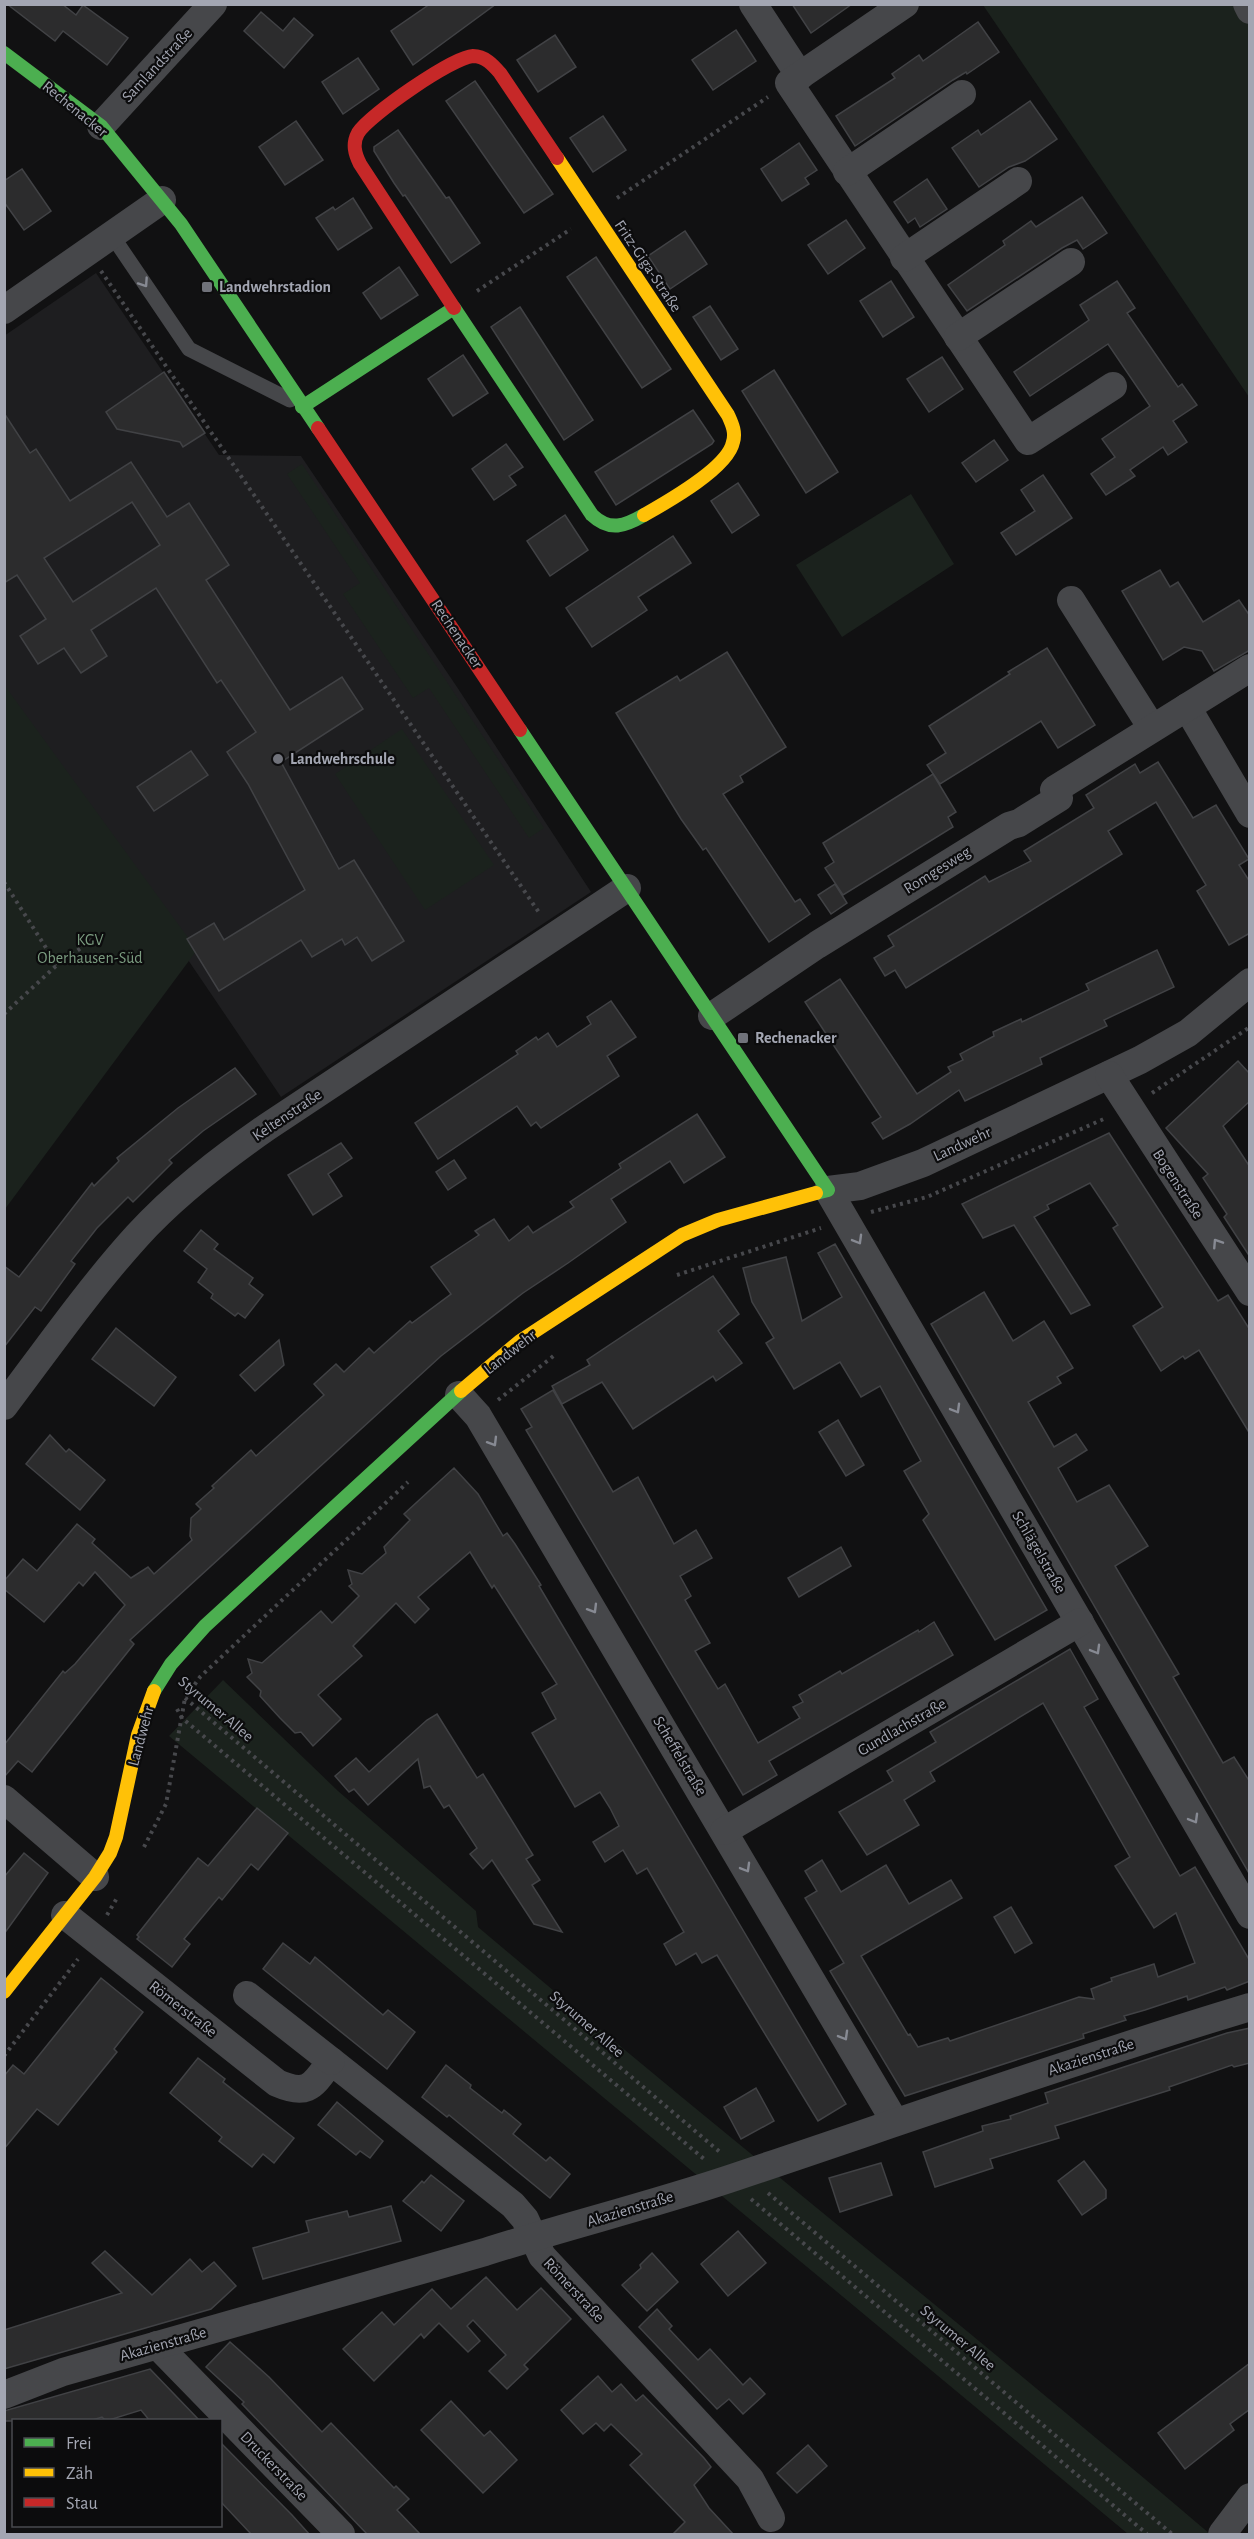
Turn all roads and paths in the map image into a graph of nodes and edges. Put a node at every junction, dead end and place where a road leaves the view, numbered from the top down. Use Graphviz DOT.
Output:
graph roads {
  1 [pos="213,4"];
  2 [pos="753,4"];
  3 [pos="905,4"];
  4 [pos="1247,4"];
  5 [pos="1250,10"];
  6 [pos="4,53"];
  7 [pos="794,80"];
  8 [pos="962,94"];
  9 [pos="101,126"];
  10 [pos="847,172"];
  11 [pos="1018,181"];
  12 [pos="162,200"];
  13 [pos="594,214"];
  14 [pos="111,234"];
  15 [pos="87,251"];
  16 [pos="904,258"];
  17 [pos="1071,262"];
  18 [pos="454,308"];
  19 [pos="4,310"];
  20 [pos="958,337"];
  21 [pos="1113,386"];
  22 [pos="302,407"];
  23 [pos="1071,600"];
  24 [pos="1250,668"];
  25 [pos="1187,707"];
  26 [pos="1152,728"];
  27 [pos="1250,814"];
  28 [pos="4,882"];
  29 [pos="627,888"];
  30 [pos="99,935"];
  31 [pos="555,936"];
  32 [pos="57,965"];
  33 [pos="1250,982"];
  34 [pos="4,1014"];
  35 [pos="712,1016"];
  36 [pos="1250,1027"];
  37 [pos="1109,1074"];
  38 [pos="1129,1108"];
  39 [pos="828,1190"];
  40 [pos="846,1220"];
  41 [pos="668,1280"];
  42 [pos="1250,1292"];
  43 [pos="564,1347"];
  44 [pos="459,1395"];
  45 [pos="4,1406"];
  46 [pos="478,1416"];
  47 [pos="408,1482"];
  48 [pos="1080,1622"];
  49 [pos="161,1679"];
  50 [pos="185,1698"];
  51 [pos="182,1718"];
  52 [pos="4,1799"];
  53 [pos="724,1831"];
  54 [pos="141,1854"];
  55 [pos="95,1877"];
  56 [pos="120,1892"];
  57 [pos="65,1915"];
  58 [pos="1250,1915"];
  59 [pos="94,1939"];
  60 [pos="4,1992"];
  61 [pos="247,1995"];
  62 [pos="1250,2007"];
  63 [pos="4,2056"];
  64 [pos="331,2061"];
  65 [pos="895,2122"];
  66 [pos="737,2176"];
  67 [pos="531,2236"];
  68 [pos="157,2345"];
  69 [pos="4,2395"];
  70 [pos="1250,2497"];
  71 [pos="771,2518"];
  72 [pos="341,2535"];
  73 [pos="1147,2535"];
  74 [pos="1172,2535"];
  75 [pos="1222,2535"];
  1 -- 9 [label="street, Samlandstraße"];
  2 -- 7 [label="street"];
  3 -- 7 [label="street"];
  4 -- 5 [label="street"];
  6 -- 9 [label="street, Rechenacker"];
  7 -- 10 [label="street"];
  7 -- 13 [label="path"];
  8 -- 10 [label="street"];
  9 -- 12 [label="street, Rechenacker"];
  10 -- 16 [label="street"];
  11 -- 16 [label="street"];
  12 -- 14 [label="street"];
  12 -- 22 [label="street, Rechenacker"];
  13 -- 18 [label="path"];
  13 -- 18 [label="street, Fritz-Giga-Straße"];
  13 -- 18 [label="street, Fritz-Giga-Straße"];
  14 -- 15 [label="street"];
  14 -- 22 [label="lane, one-way"];
  15 -- 19 [label="street"];
  15 -- 31 [label="path"];
  16 -- 20 [label="street"];
  17 -- 20 [label="street"];
  18 -- 22 [label="street"];
  20 -- 21 [label="street"];
  22 -- 29 [label="street, Rechenacker"];
  23 -- 26 [label="street"];
  24 -- 25 [label="street, Romgesweg"];
  25 -- 26 [label="street, Romgesweg"];
  25 -- 27 [label="street"];
  26 -- 35 [label="street, Romgesweg"];
  28 -- 32 [label="path"];
  29 -- 31 [label="street, Keltenstraße"];
  29 -- 35 [label="street, Rechenacker"];
  30 -- 32 [label="path"];
  31 -- 45 [label="street, Keltenstraße"];
  32 -- 34 [label="path"];
  33 -- 37 [label="street, Landwehr"];
  35 -- 39 [label="street, Rechenacker"];
  36 -- 38 [label="path"];
  37 -- 38 [label="street, Bogenstraße"];
  37 -- 39 [label="street, Landwehr"];
  38 -- 40 [label="path"];
  42 -- 38 [label="street, Bogenstraße, one-way"];
  39 -- 40 [label="street, Schlägelstraße"];
  39 -- 44 [label="street, Landwehr"];
  40 -- 41 [label="path"];
  40 -- 48 [label="street, Schlägelstraße, one-way"];
  43 -- 46 [label="path"];
  44 -- 46 [label="street, Scheffelstraße"];
  44 -- 49 [label="street, Landwehr"];
  46 -- 53 [label="street, Scheffelstraße, one-way"];
  47 -- 50 [label="path"];
  48 -- 53 [label="street, Gundlachstraße"];
  48 -- 58 [label="street, Schlägelstraße, one-way"];
  49 -- 50 [label="path, Styrumer Allee"];
  49 -- 51 [label="path, Styrumer Allee"];
  49 -- 55 [label="street, Landwehr"];
  50 -- 51 [label="path"];
  50 -- 66 [label="path, Styrumer Allee"];
  51 -- 54 [label="path"];
  51 -- 66 [label="path, Styrumer Allee"];
  52 -- 55 [label="street"];
  53 -- 65 [label="street, Scheffelstraße, one-way"];
  55 -- 57 [label="street, Landwehr"];
  56 -- 59 [label="path"];
  57 -- 59 [label="street, Römerstraße"];
  57 -- 60 [label="street, Landwehr"];
  59 -- 63 [label="path"];
  59 -- 64 [label="street, Römerstraße"];
  61 -- 64 [label="street, Römerstraße"];
  62 -- 65 [label="street, Akazienstraße"];
  64 -- 67 [label="street, Römerstraße"];
  65 -- 66 [label="street, Akazienstraße"];
  66 -- 67 [label="street, Akazienstraße"];
  66 -- 73 [label="path, Styrumer Allee"];
  66 -- 74 [label="path, Styrumer Allee"];
  67 -- 68 [label="street, Akazienstraße"];
  67 -- 71 [label="street, Römerstraße"];
  68 -- 69 [label="street, Akazienstraße"];
  68 -- 72 [label="street, Druckerstraße"];
  70 -- 75 [label="street"];
}
